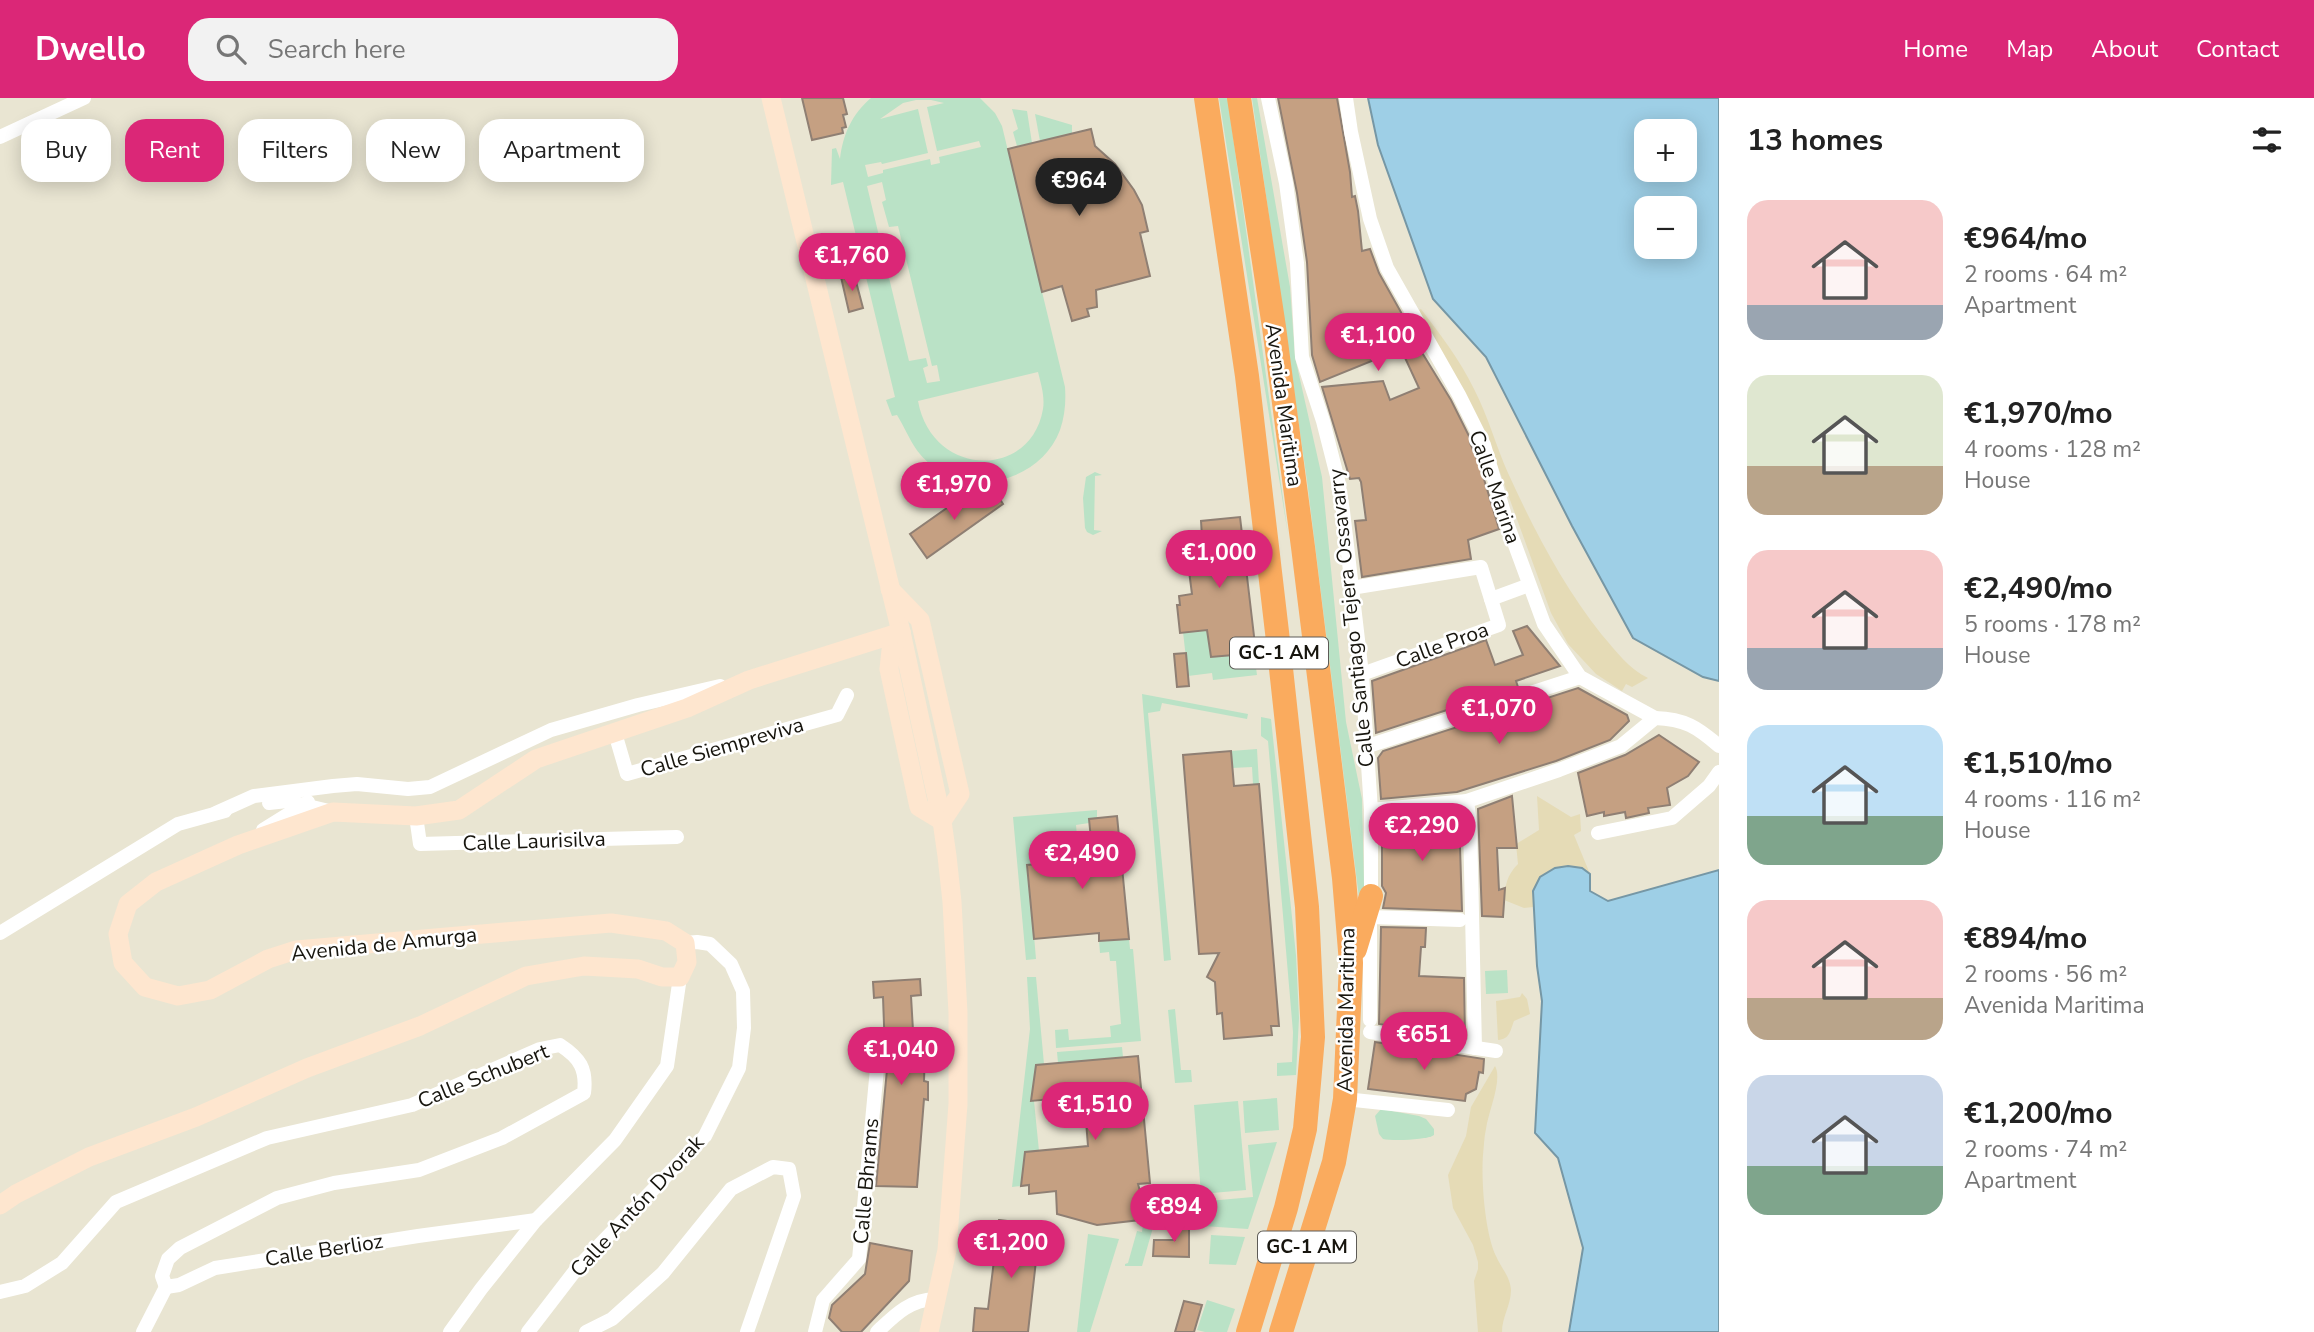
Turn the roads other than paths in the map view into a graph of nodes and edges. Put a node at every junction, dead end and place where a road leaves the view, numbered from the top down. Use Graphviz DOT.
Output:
graph roads {
  1 [pos="84,98"];
  2 [pos="771,98"];
  3 [pos="1206,98"];
  4 [pos="1239,98"];
  5 [pos="1268,98"];
  6 [pos="1346,98"];
  7 [pos="0,137"];
  8 [pos="1530,584"];
  9 [pos="890,589"];
  10 [pos="1351,589"];
  11 [pos="1491,599"];
  12 [pos="901,632"];
  13 [pos="860,646"];
  14 [pos="929,656"];
  15 [pos="890,669"];
  16 [pos="1362,674"];
  17 [pos="1580,677"];
  18 [pos="749,680"];
  19 [pos="847,695"];
  20 [pos="1655,718"];
  21 [pos="615,733"];
  22 [pos="1719,746"];
  23 [pos="1365,747"];
  24 [pos="1719,772"];
  25 [pos="333,786"];
  26 [pos="1467,801"];
  27 [pos="266,803"];
  28 [pos="305,804"];
  29 [pos="1371,810"];
  30 [pos="332,811"];
  31 [pos="216,813"];
  32 [pos="416,816"];
  33 [pos="279,820"];
  34 [pos="942,821"];
  35 [pos="1598,833"];
  36 [pos="677,837"];
  37 [pos="238,845"];
  38 [pos="1371,907"];
  39 [pos="1460,920"];
  40 [pos="0,933"];
  41 [pos="685,943"];
  42 [pos="1351,963"];
  43 [pos="680,977"];
  44 [pos="1475,1048"];
  45 [pos="1496,1051"];
  46 [pos="878,1058"];
  47 [pos="1345,1099"];
  48 [pos="1448,1110"];
  49 [pos="1334,1161"];
  50 [pos="0,1205"];
  51 [pos="1286,1208"];
  52 [pos="536,1220"];
  53 [pos="166,1286"];
  54 [pos="0,1292"];
  55 [pos="935,1299"];
  56 [pos="143,1332"];
  57 [pos="450,1332"];
  58 [pos="528,1332"];
  59 [pos="586,1332"];
  60 [pos="747,1332"];
  61 [pos="815,1332"];
  62 [pos="877,1332"];
  63 [pos="929,1332"];
  64 [pos="1239,1332"];
  65 [pos="1248,1332"];
  66 [pos="1281,1332"];
  67 [pos="1295,1332"];
  1 -- 7 [label="street"];
  2 -- 9 [label="street"];
  3 -- 51 [label="highway, Avenida Maritima / GC-1 AM"];
  4 -- 42 [label="highway, Avenida Maritima / GC-1 AM"];
  5 -- 10 [label="street, Calle Santiago Tejera Ossavarry"];
  6 -- 8 [label="street, Calle Marina"];
  8 -- 11 [label="street"];
  8 -- 17 [label="street, Calle Marina"];
  9 -- 12 [label="street"];
  9 -- 14 [label="street"];
  10 -- 11 [label="street, Calle Proa"];
  10 -- 16 [label="street, Calle Santiago Tejera Ossavarry"];
  11 -- 16 [label="street, Calle Proa"];
  12 -- 13 [label="street, Avenida de Amurga"];
  12 -- 14 [label="street"];
  12 -- 15 [label="street"];
  12 -- 34 [label="street"];
  13 -- 15 [label="street"];
  13 -- 18 [label="street, Avenida de Amurga"];
  14 -- 34 [label="street"];
  15 -- 34 [label="street"];
  16 -- 23 [label="street, Calle Santiago Tejera Ossavarry"];
  17 -- 20 [label="street, Calle Marina"];
  17 -- 23 [label="street"];
  18 -- 21 [label="street, Avenida de Amurga"];
  18 -- 25 [label="street, Avenida de Amurga"];
  19 -- 21 [label="street, Calle Siempreviva"];
  20 -- 22 [label="street, Calle Marina"];
  20 -- 26 [label="street"];
  21 -- 32 [label="street, Avenida de Amurga"];
  23 -- 29 [label="street, Calle Santiago Tejera Ossavarry"];
  24 -- 35 [label="street"];
  25 -- 28 [label="street, Avenida de Amurga"];
  25 -- 31 [label="street"];
  26 -- 29 [label="street"];
  26 -- 44 [label="street"];
  27 -- 28 [label="street"];
  27 -- 31 [label="street"];
  27 -- 33 [label="street"];
  28 -- 30 [label="street"];
  28 -- 33 [label="street, Avenida de Amurga"];
  29 -- 38 [label="street, Calle Santiago Tejera Ossavarry"];
  30 -- 32 [label="street, Avenida de Amurga"];
  30 -- 37 [label="street, Avenida de Amurga"];
  31 -- 40 [label="street"];
  32 -- 36 [label="street, Calle Laurisilva"];
  33 -- 37 [label="street, Avenida de Amurga"];
  34 -- 55 [label="street"];
  37 -- 41 [label="street, Avenida de Amurga"];
  38 -- 39 [label="street"];
  38 -- 42 [label="highway"];
  38 -- 44 [label="street, Calle Santiago Tejera Ossavarry"];
  41 -- 43 [label="street"];
  41 -- 58 [label="street, Calle Antón Dvorak"];
  42 -- 47 [label="highway, Avenida Maritima / GC-1 AM"];
  43 -- 50 [label="street"];
  43 -- 52 [label="street"];
  44 -- 45 [label="street"];
  46 -- 61 [label="street, Calle Bhrams"];
  47 -- 48 [label="street"];
  47 -- 49 [label="highway, Avenida Maritima / GC-1 AM"];
  49 -- 66 [label="highway, Avenida Maritima / GC-1 AM"];
  49 -- 67 [label="highway"];
  51 -- 64 [label="highway"];
  51 -- 65 [label="highway, Avenida Maritima / GC-1 AM"];
  52 -- 53 [label="street, Calle Berlioz"];
  52 -- 57 [label="street"];
  53 -- 54 [label="street, Calle Schubert"];
  53 -- 56 [label="street"];
  55 -- 62 [label="street"];
  55 -- 63 [label="street"];
  59 -- 60 [label="street"];
}
